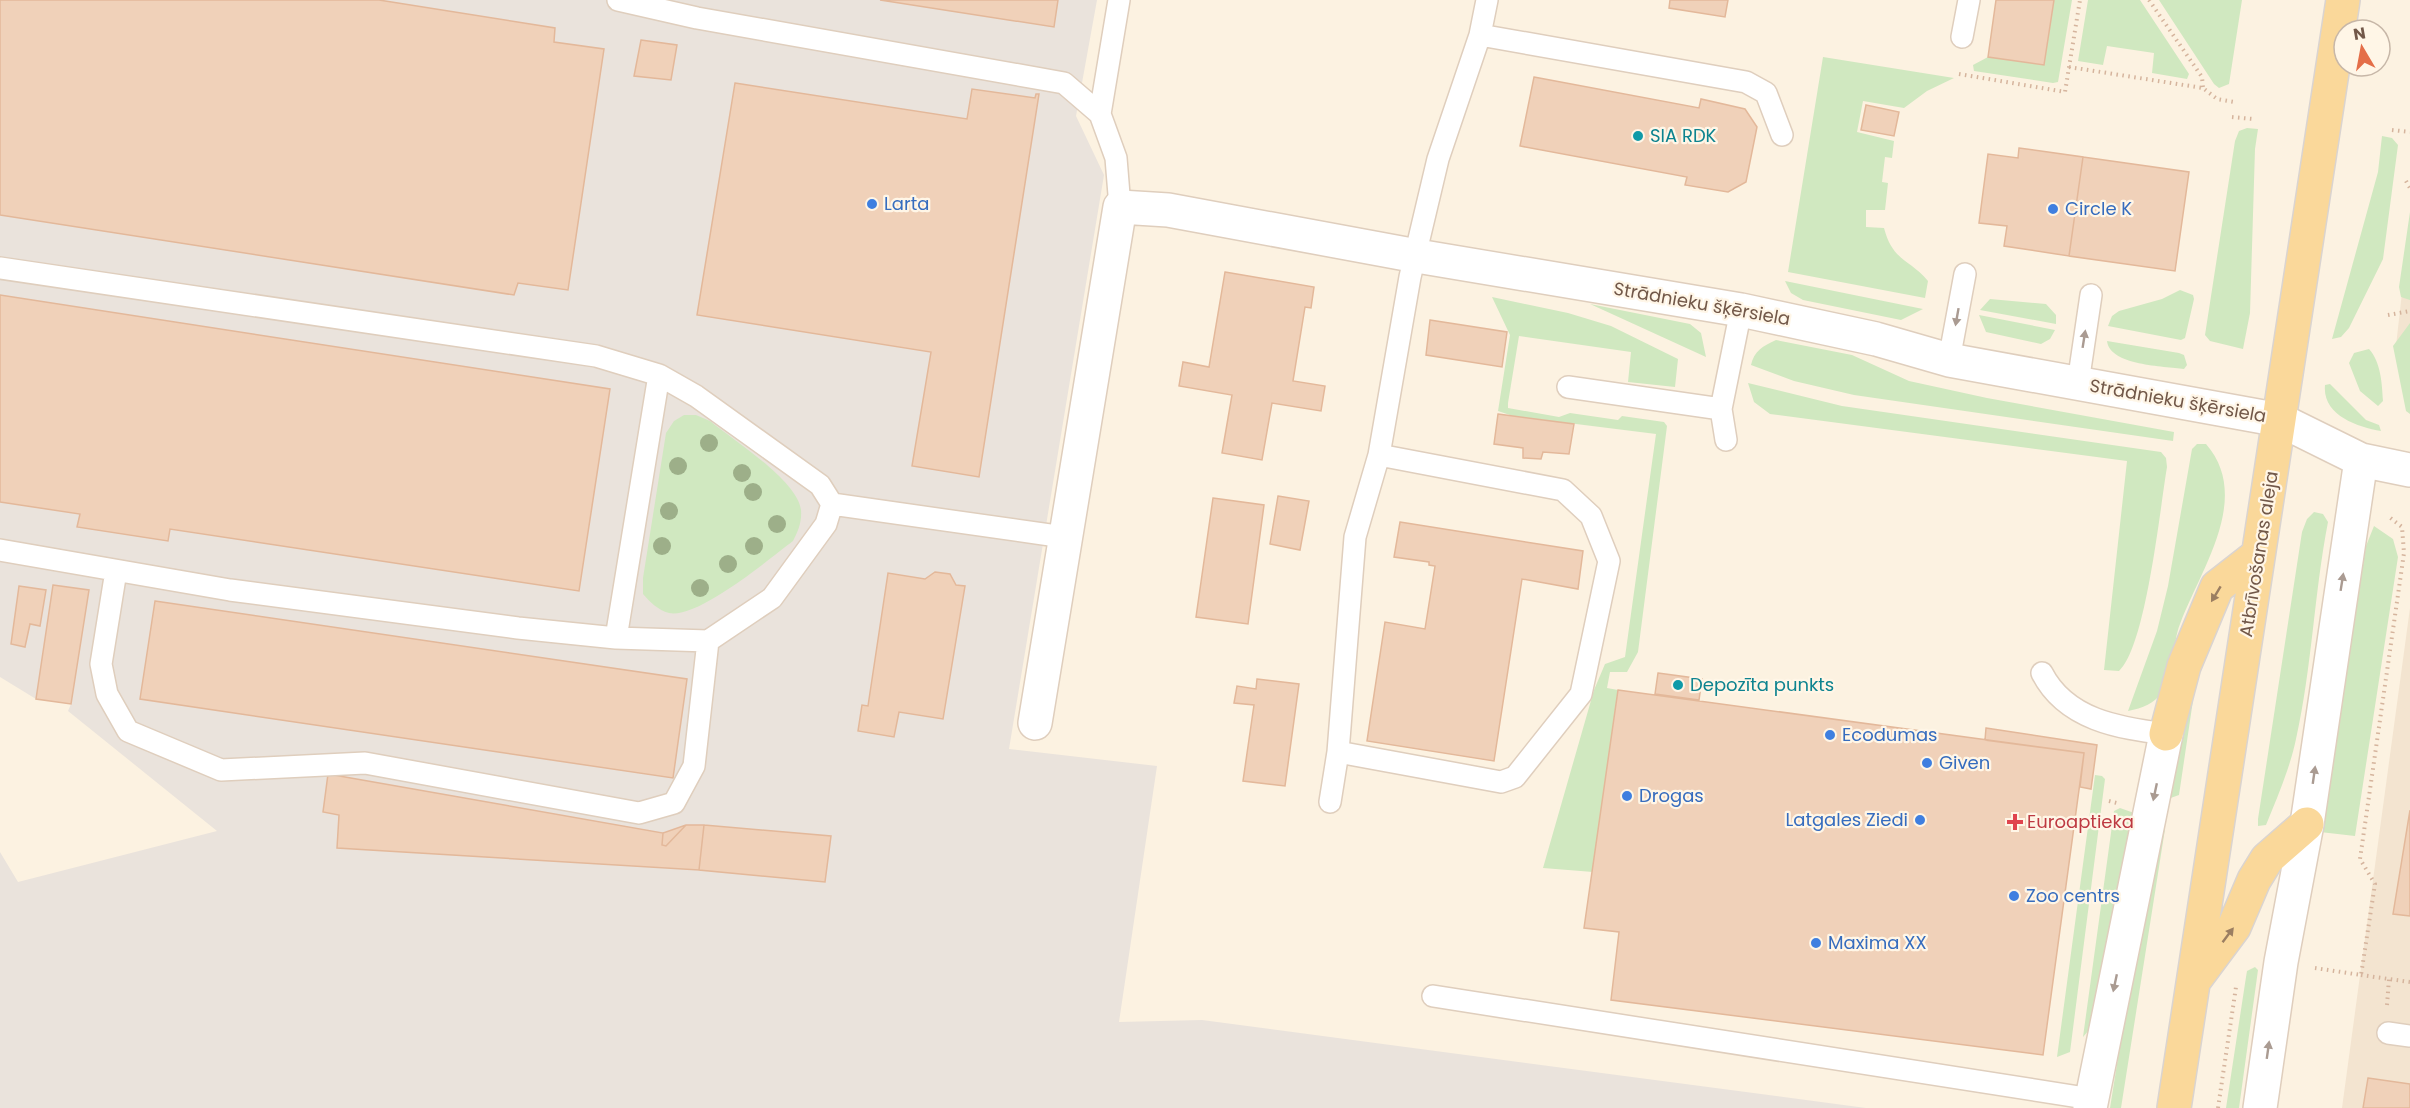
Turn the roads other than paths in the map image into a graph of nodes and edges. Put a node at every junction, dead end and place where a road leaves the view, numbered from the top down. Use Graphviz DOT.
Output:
graph roads {
  1 [pos="618,0"];
  2 [pos="1119,0"];
  3 [pos="1487,0"];
  4 [pos="1969,0"];
  5 [pos="2343,0"];
  6 [pos="1480,35"];
  7 [pos="1962,37"];
  8 [pos="1100,114"];
  9 [pos="1782,135"];
  10 [pos="1120,207"];
  11 [pos="1417,256"];
  12 [pos="0,268"];
  13 [pos="1965,274"];
  14 [pos="2091,295"];
  15 [pos="1741,310"];
  16 [pos="1949,360"];
  17 [pos="659,375"];
  18 [pos="2078,383"];
  19 [pos="1568,387"];
  20 [pos="1720,409"];
  21 [pos="2280,420"];
  22 [pos="1726,440"];
  23 [pos="1379,455"];
  24 [pos="2361,460"];
  25 [pos="2410,470"];
  26 [pos="832,504"];
  27 [pos="1064,537"];
  28 [pos="0,550"];
  29 [pos="2259,555"];
  30 [pos="116,571"];
  31 [pos="616,638"];
  32 [pos="708,641"];
  33 [pos="2042,673"];
  34 [pos="1035,723"];
  35 [pos="2166,735"];
  36 [pos="1338,753"];
  37 [pos="1330,802"];
  38 [pos="2307,824"];
  39 [pos="2193,981"];
  40 [pos="1433,996"];
  41 [pos="2388,1033"];
  42 [pos="2410,1036"];
  43 [pos="2091,1104"];
  44 [pos="2174,1108"];
  45 [pos="2260,1108"];
  1 -- 8 [label="lane"];
  2 -- 8 [label="lane"];
  3 -- 6 [label="lane"];
  4 -- 7 [label="lane"];
  5 -- 21 [label="main road, Atbrīvošanas aleja"];
  6 -- 9 [label="lane"];
  6 -- 11 [label="lane"];
  8 -- 10 [label="lane"];
  10 -- 11 [label="street, Strādnieku šķērsiela"];
  10 -- 27 [label="street"];
  11 -- 15 [label="street, Strādnieku šķērsiela"];
  11 -- 23 [label="lane"];
  12 -- 17 [label="lane"];
  13 -- 16 [label="lane, one-way"];
  18 -- 14 [label="lane, one-way"];
  15 -- 16 [label="street, Strādnieku šķērsiela"];
  15 -- 20 [label="lane"];
  16 -- 18 [label="street, Strādnieku šķērsiela"];
  17 -- 26 [label="lane"];
  17 -- 31 [label="lane"];
  18 -- 21 [label="street, Strādnieku šķērsiela"];
  19 -- 20 [label="lane"];
  20 -- 22 [label="lane"];
  21 -- 24 [label="street, Strādnieku šķērsiela"];
  21 -- 29 [label="main road, Atbrīvošanas aleja"];
  23 -- 36 [label="lane"];
  23 -- 36 [label="lane"];
  24 -- 25 [label="street, Strādnieku šķērsiela"];
  38 -- 24 [label="street, one-way"];
  26 -- 27 [label="lane"];
  26 -- 32 [label="lane"];
  27 -- 34 [label="street"];
  28 -- 30 [label="lane"];
  29 -- 35 [label="main road, one-way"];
  29 -- 39 [label="main road, Atbrīvošanas aleja"];
  30 -- 31 [label="lane"];
  30 -- 32 [label="lane"];
  31 -- 32 [label="lane"];
  33 -- 35 [label="lane"];
  35 -- 43 [label="street, one-way"];
  36 -- 37 [label="lane"];
  39 -- 38 [label="main road, one-way"];
  45 -- 38 [label="street, one-way"];
  39 -- 44 [label="main road, Atbrīvošanas aleja"];
  40 -- 43 [label="lane"];
  41 -- 42 [label="lane"];
}
